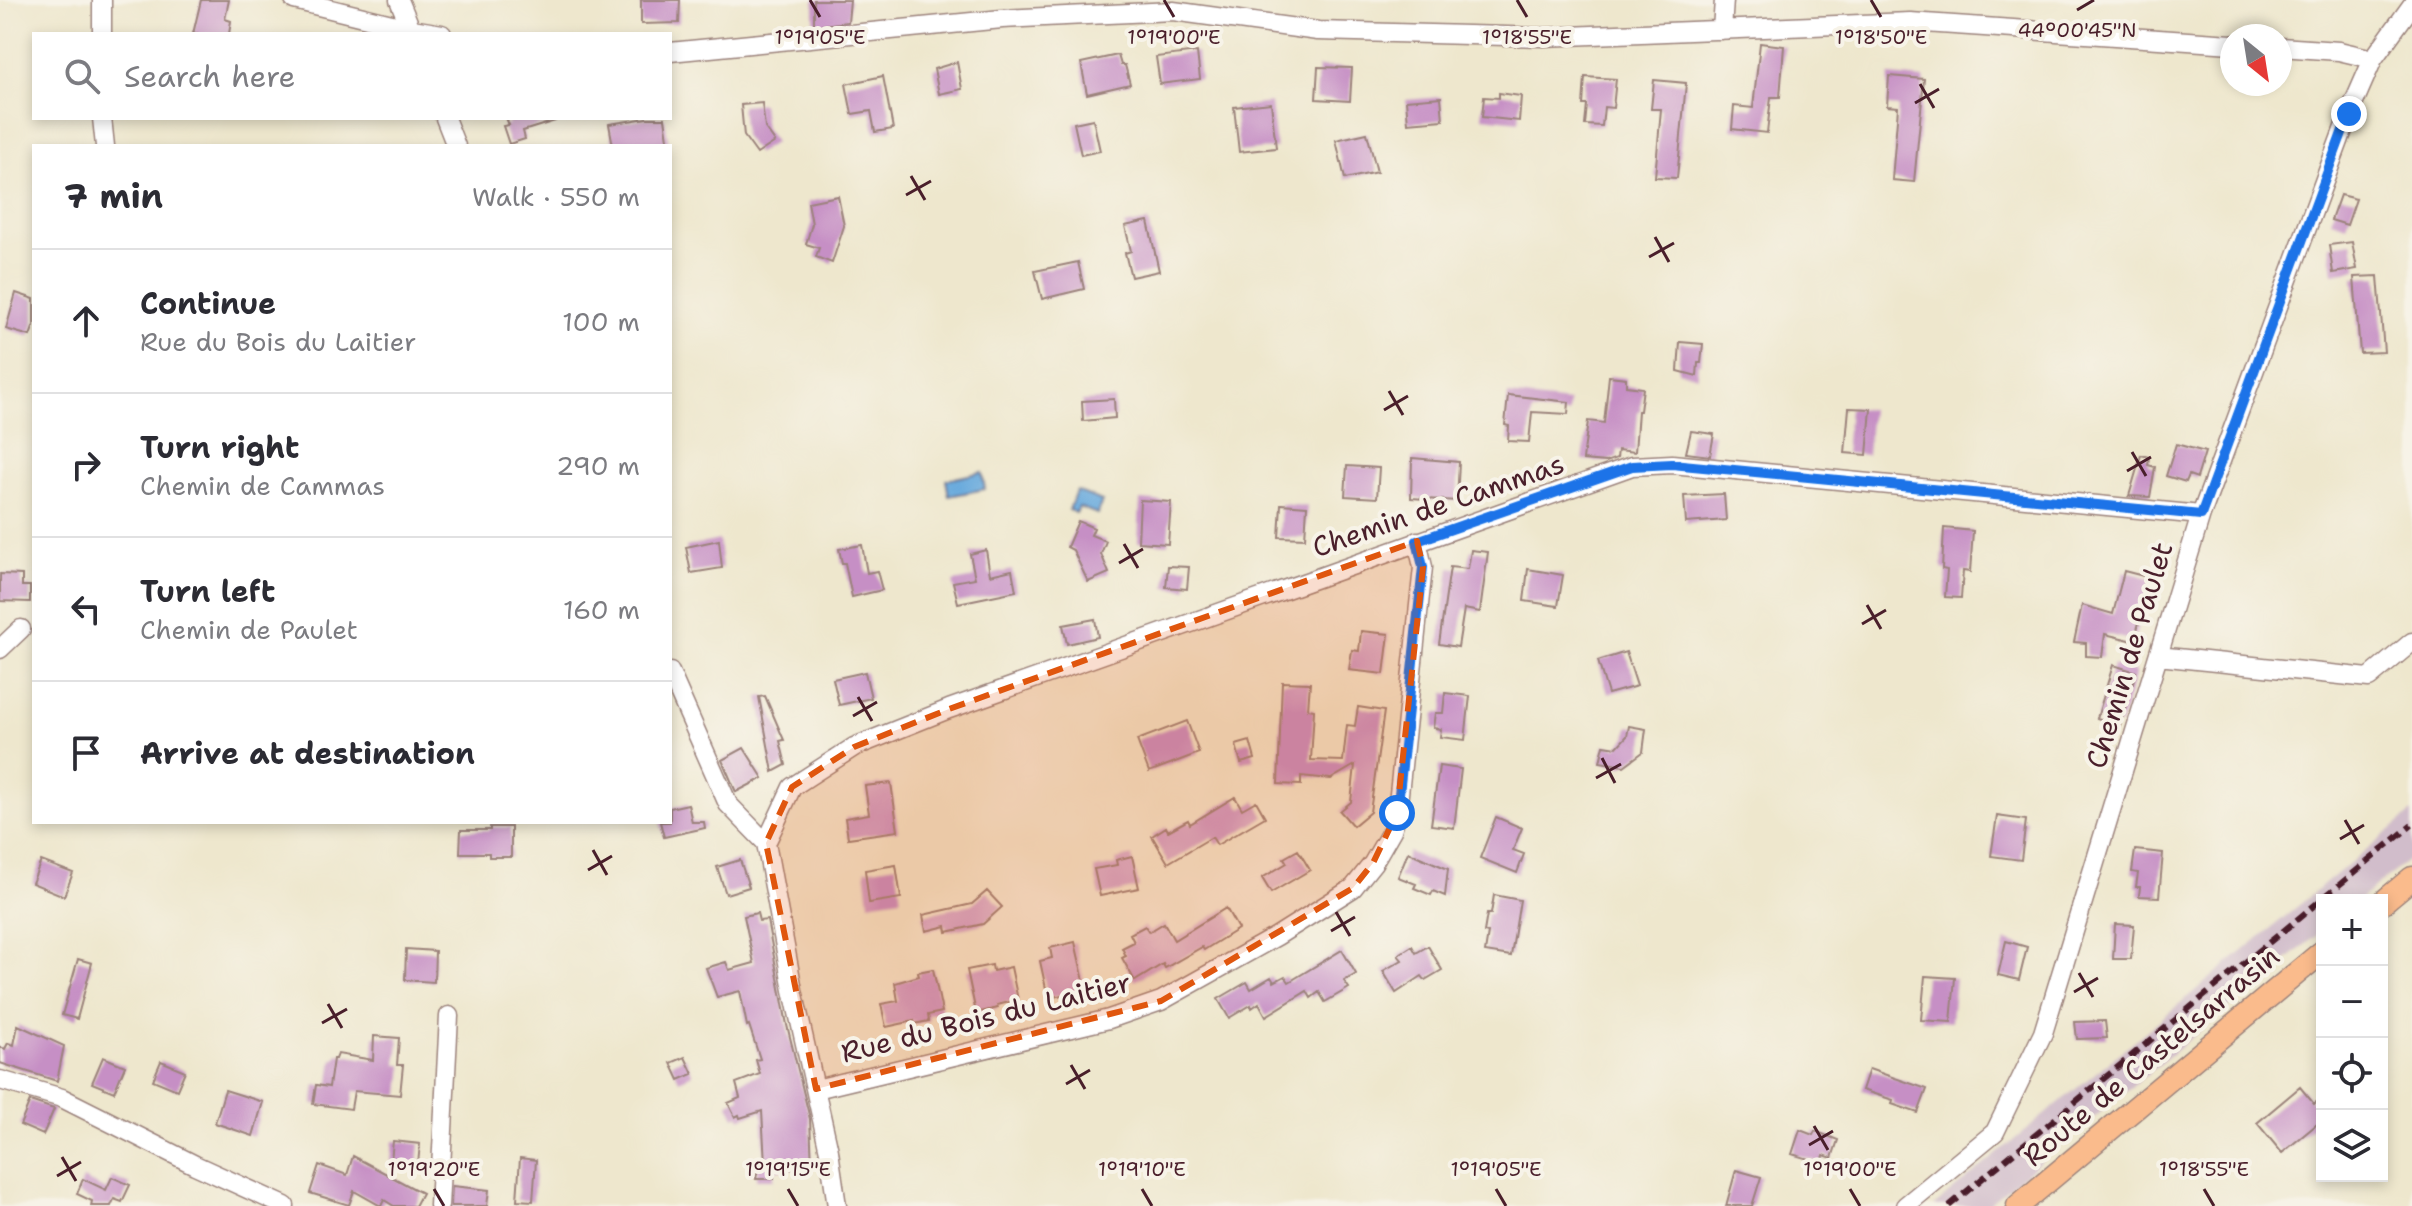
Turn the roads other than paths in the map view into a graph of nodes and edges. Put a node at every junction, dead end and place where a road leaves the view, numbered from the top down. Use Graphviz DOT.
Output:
graph roads {
  1 [pos="102,0"];
  2 [pos="294,0"];
  3 [pos="399,0"];
  4 [pos="1724,0"];
  5 [pos="1173,5"];
  6 [pos="2412,5"];
  7 [pos="1722,30"];
  8 [pos="102,32"];
  9 [pos="412,32"];
  10 [pos="2220,43"];
  11 [pos="2292,48"];
  12 [pos="672,52"];
  13 [pos="2373,59"];
  14 [pos="102,120"];
  15 [pos="446,120"];
  16 [pos="105,144"];
  17 [pos="455,144"];
  18 [pos="2201,515"];
  19 [pos="1417,541"];
  20 [pos="21,629"];
  21 [pos="2412,642"];
  22 [pos="0,649"];
  23 [pos="2158,656"];
  24 [pos="672,677"];
  25 [pos="766,843"];
  26 [pos="2412,878"];
  27 [pos="2388,898"];
  28 [pos="2316,957"];
  29 [pos="449,1016"];
  30 [pos="0,1080"];
  31 [pos="816,1089"];
  32 [pos="285,1206"];
  33 [pos="439,1206"];
  34 [pos="837,1206"];
  35 [pos="1905,1206"];
  36 [pos="2018,1206"];
  1 -- 8 [label="street"];
  2 -- 9 [label="street"];
  3 -- 9 [label="street"];
  4 -- 7 [label="street"];
  5 -- 7 [label="street"];
  5 -- 12 [label="street"];
  6 -- 13 [label="street, Chemin de Paulet"];
  7 -- 10 [label="street"];
  11 -- 13 [label="street"];
  13 -- 18 [label="street, Chemin de Paulet"];
  14 -- 16 [label="street"];
  15 -- 17 [label="street"];
  18 -- 19 [label="street, Chemin de Cammas"];
  18 -- 23 [label="street, Chemin de Paulet"];
  19 -- 25 [label="street, Chemin de Cammas"];
  19 -- 31 [label="street, Rue du Bois du Laitier"];
  20 -- 22 [label="street"];
  21 -- 23 [label="street"];
  23 -- 35 [label="street, Chemin de Paulet"];
  24 -- 25 [label="street"];
  25 -- 31 [label="street"];
  26 -- 27 [label="main road"];
  28 -- 36 [label="main road, Route de Castelsarrasin"];
  29 -- 33 [label="street"];
  30 -- 32 [label="street"];
  31 -- 34 [label="street"];
}
